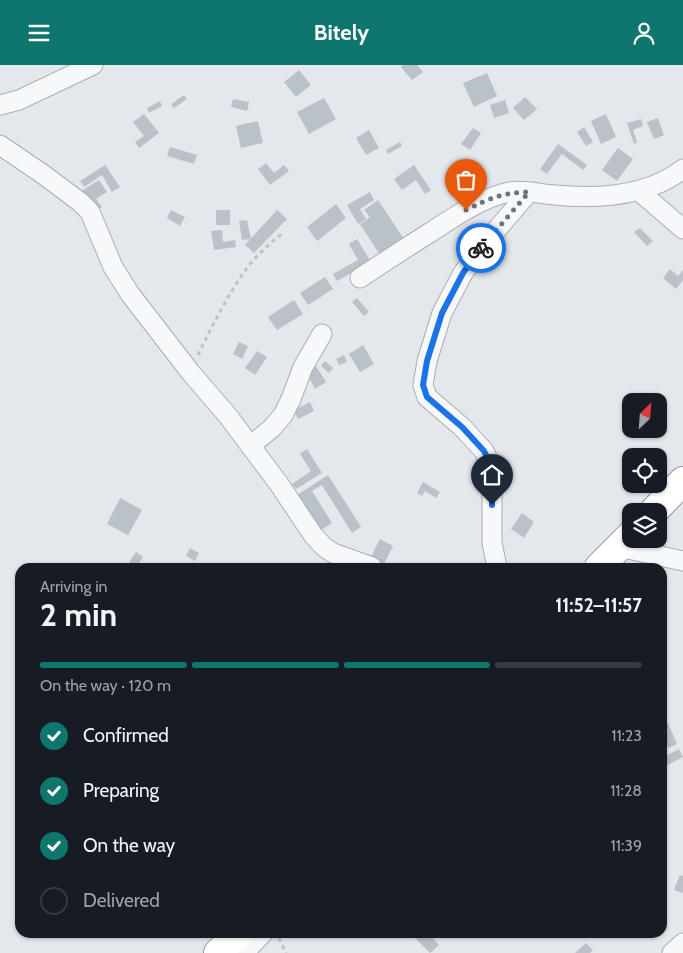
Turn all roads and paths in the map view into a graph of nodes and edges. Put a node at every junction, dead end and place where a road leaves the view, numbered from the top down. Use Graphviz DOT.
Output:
graph roads {
  1 [pos="93,65"];
  2 [pos="0,105"];
  3 [pos="1,147"];
  4 [pos="683,169"];
  5 [pos="639,191"];
  6 [pos="529,192"];
  7 [pos="683,229"];
  8 [pos="284,232"];
  9 [pos="360,278"];
  10 [pos="322,334"];
  11 [pos="189,371"];
  12 [pos="250,446"];
  13 [pos="683,481"];
  14 [pos="662,503"];
  15 [pos="622,544"];
  16 [pos="645,548"];
  17 [pos="338,560"];
  18 [pos="683,561"];
  19 [pos="353,563"];
  20 [pos="496,563"];
  21 [pos="603,563"];
  22 [pos="234,938"];
  23 [pos="258,938"];
  24 [pos="278,938"];
  25 [pos="683,943"];
  26 [pos="218,953"];
  27 [pos="244,953"];
  28 [pos="286,953"];
  29 [pos="672,953"];
  1 -- 2 [label="street"];
  3 -- 11 [label="street"];
  4 -- 5 [label="street"];
  5 -- 6 [label="street"];
  5 -- 7 [label="street"];
  6 -- 9 [label="street"];
  6 -- 20 [label="street"];
  8 -- 11 [label="path"];
  10 -- 12 [label="street"];
  11 -- 12 [label="street"];
  12 -- 17 [label="street"];
  13 -- 14 [label="highway"];
  15 -- 21 [label="highway"];
  16 -- 18 [label="street"];
  17 -- 19 [label="street"];
  22 -- 26 [label="highway"];
  23 -- 27 [label="street"];
  24 -- 28 [label="path"];
  25 -- 29 [label="street"];
}
